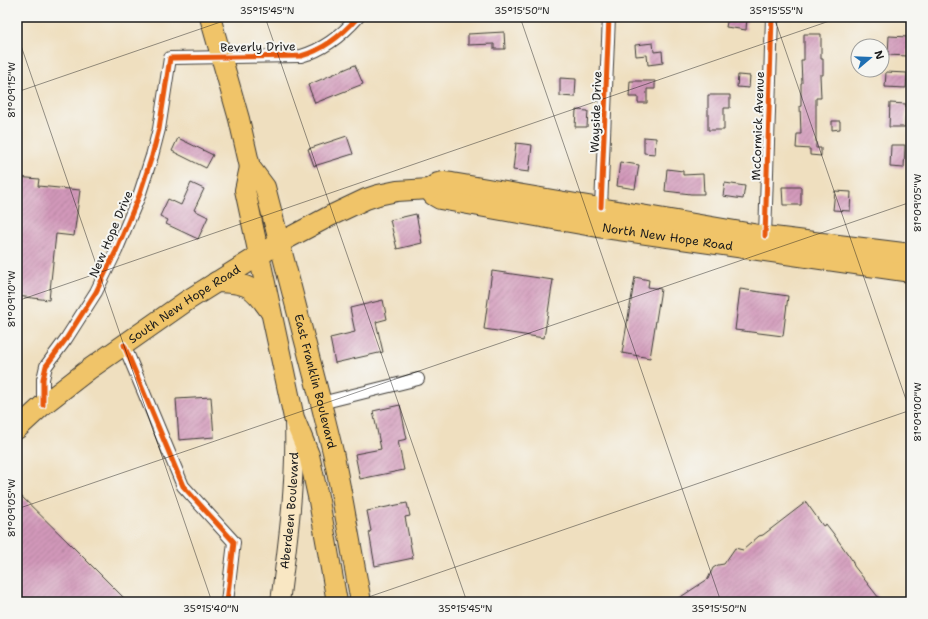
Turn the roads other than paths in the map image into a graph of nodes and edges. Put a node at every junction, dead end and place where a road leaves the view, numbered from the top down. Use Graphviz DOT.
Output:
graph roads {
  1 [pos="210,17"];
  2 [pos="358,17"];
  3 [pos="609,17"];
  4 [pos="772,17"];
  5 [pos="170,58"];
  6 [pos="222,58"];
  7 [pos="250,167"];
  8 [pos="429,189"];
  9 [pos="602,207"];
  10 [pos="634,213"];
  11 [pos="598,227"];
  12 [pos="764,236"];
  13 [pos="279,243"];
  14 [pos="911,254"];
  15 [pos="259,255"];
  16 [pos="911,272"];
  17 [pos="216,282"];
  18 [pos="272,315"];
  19 [pos="124,345"];
  20 [pos="418,379"];
  21 [pos="321,403"];
  22 [pos="43,405"];
  23 [pos="294,418"];
  24 [pos="17,429"];
  25 [pos="227,602"];
  26 [pos="280,602"];
  27 [pos="337,602"];
  28 [pos="361,602"];
  1 -- 6 [label="main road, East Franklin Boulevard"];
  2 -- 6 [label="street, Beverly Drive"];
  3 -- 9 [label="street, Wayside Drive"];
  4 -- 12 [label="street, McCormick Avenue"];
  5 -- 6 [label="street, Beverly Drive"];
  5 -- 22 [label="street, New Hope Drive"];
  6 -- 7 [label="main road, East Franklin Boulevard"];
  7 -- 13 [label="main road, East Franklin Boulevard"];
  7 -- 15 [label="main road, East Franklin Boulevard"];
  8 -- 9 [label="main road, North New Hope Road"];
  8 -- 11 [label="main road, North New Hope Road"];
  8 -- 13 [label="main road, North New Hope Road"];
  9 -- 10 [label="main road, North New Hope Road"];
  10 -- 11 [label="main road"];
  10 -- 12 [label="main road, North New Hope Road"];
  11 -- 16 [label="main road, North New Hope Road"];
  12 -- 14 [label="main road, North New Hope Road"];
  13 -- 15 [label="main road, South New Hope Road"];
  13 -- 21 [label="main road, East Franklin Boulevard"];
  15 -- 17 [label="main road, South New Hope Road"];
  15 -- 18 [label="main road, East Franklin Boulevard"];
  17 -- 18 [label="main road"];
  17 -- 19 [label="main road, South New Hope Road"];
  18 -- 23 [label="main road, East Franklin Boulevard"];
  19 -- 22 [label="main road, South New Hope Road"];
  19 -- 25 [label="street"];
  20 -- 21 [label="street"];
  21 -- 28 [label="main road, East Franklin Boulevard"];
  22 -- 24 [label="main road, South New Hope Road"];
  23 -- 26 [label="main road, Aberdeen Boulevard"];
  23 -- 27 [label="main road, East Franklin Boulevard"];
}
